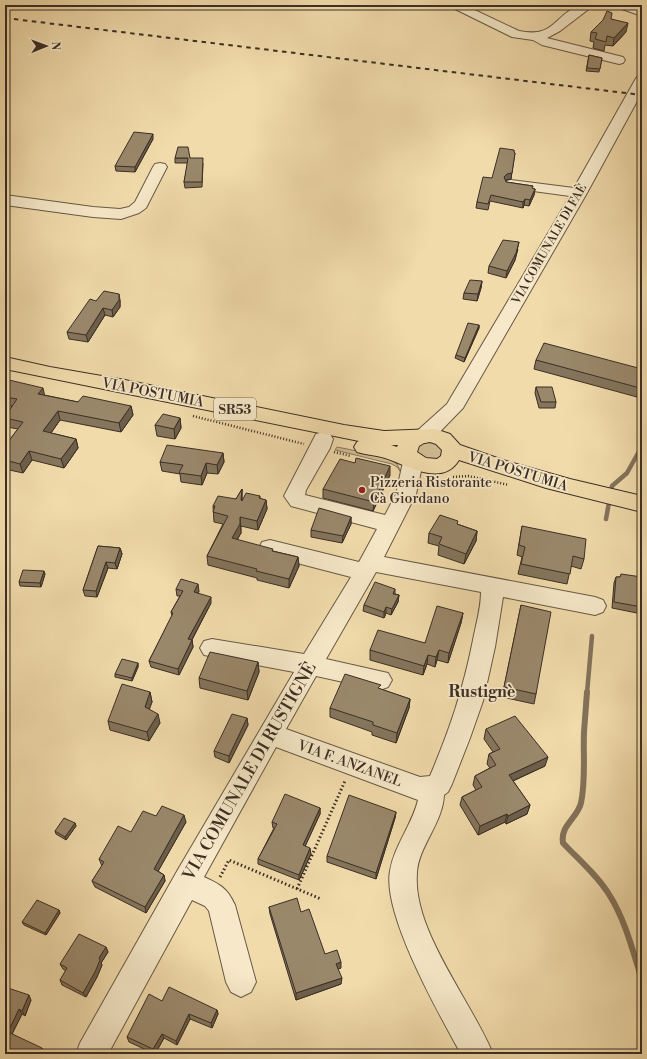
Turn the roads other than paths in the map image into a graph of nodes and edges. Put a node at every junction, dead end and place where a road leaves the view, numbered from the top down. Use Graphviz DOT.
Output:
graph roads {
  1 [pos="455,5"];
  2 [pos="588,5"];
  3 [pos="620,5"];
  4 [pos="642,12"];
  5 [pos="537,37"];
  6 [pos="619,60"];
  7 [pos="642,80"];
  8 [pos="160,167"];
  9 [pos="512,184"];
  10 [pos="579,193"];
  11 [pos="5,200"];
  12 [pos="5,363"];
  13 [pos="50,373"];
  14 [pos="454,408"];
  15 [pos="422,436"];
  16 [pos="322,444"];
  17 [pos="445,460"];
  18 [pos="412,461"];
  19 [pos="408,488"];
  20 [pos="642,504"];
  21 [pos="390,524"];
  22 [pos="270,548"];
  23 [pos="367,567"];
  24 [pos="492,588"];
  25 [pos="594,606"];
  26 [pos="212,648"];
  27 [pos="310,664"];
  28 [pos="380,680"];
  29 [pos="270,734"];
  30 [pos="431,789"];
  31 [pos="186,882"];
  32 [pos="241,982"];
  33 [pos="91,1054"];
  34 [pos="478,1054"];
  1 -- 5 [label="street"];
  2 -- 5 [label="street"];
  3 -- 4 [label="street"];
  5 -- 6 [label="street"];
  7 -- 10 [label="street, VIA COMUNALE DI FAÈ"];
  8 -- 11 [label="street"];
  9 -- 10 [label="street"];
  10 -- 14 [label="street, VIA COMUNALE DI FAÈ"];
  12 -- 13 [label="main road, VIA POSTUMIA / SR53"];
  13 -- 15 [label="main road, VIA POSTUMIA / SR53"];
  13 -- 16 [label="main road, VIA POSTUMIA / SR53"];
  14 -- 15 [label="street, VIA COMUNALE DI FAÈ"];
  14 -- 17 [label="street, VIA COMUNALE DI FAÈ"];
  15 -- 17 [label="main road"];
  15 -- 18 [label="main road"];
  16 -- 18 [label="main road, VIA POSTUMIA / SR53"];
  16 -- 21 [label="street"];
  17 -- 18 [label="main road"];
  17 -- 19 [label="street, VIA COMUNALE DI RUSTIGNÈ"];
  17 -- 20 [label="main road, VIA POSTUMIA"];
  18 -- 19 [label="street, VIA COMUNALE DI RUSTIGNÈ"];
  19 -- 21 [label="street, VIA COMUNALE DI RUSTIGNÈ"];
  21 -- 23 [label="street, VIA COMUNALE DI RUSTIGNÈ"];
  22 -- 23 [label="street"];
  23 -- 24 [label="street"];
  23 -- 27 [label="street, VIA COMUNALE DI RUSTIGNÈ"];
  24 -- 25 [label="street"];
  24 -- 30 [label="street"];
  26 -- 27 [label="street"];
  27 -- 28 [label="street"];
  27 -- 29 [label="street, VIA COMUNALE DI RUSTIGNÈ"];
  29 -- 30 [label="street, VIA F. ANZANEL"];
  29 -- 31 [label="street, VIA COMUNALE DI RUSTIGNÈ"];
  30 -- 34 [label="street"];
  31 -- 32 [label="street"];
  31 -- 33 [label="street, VIA COMUNALE DI RUSTIGNÈ"];
}
